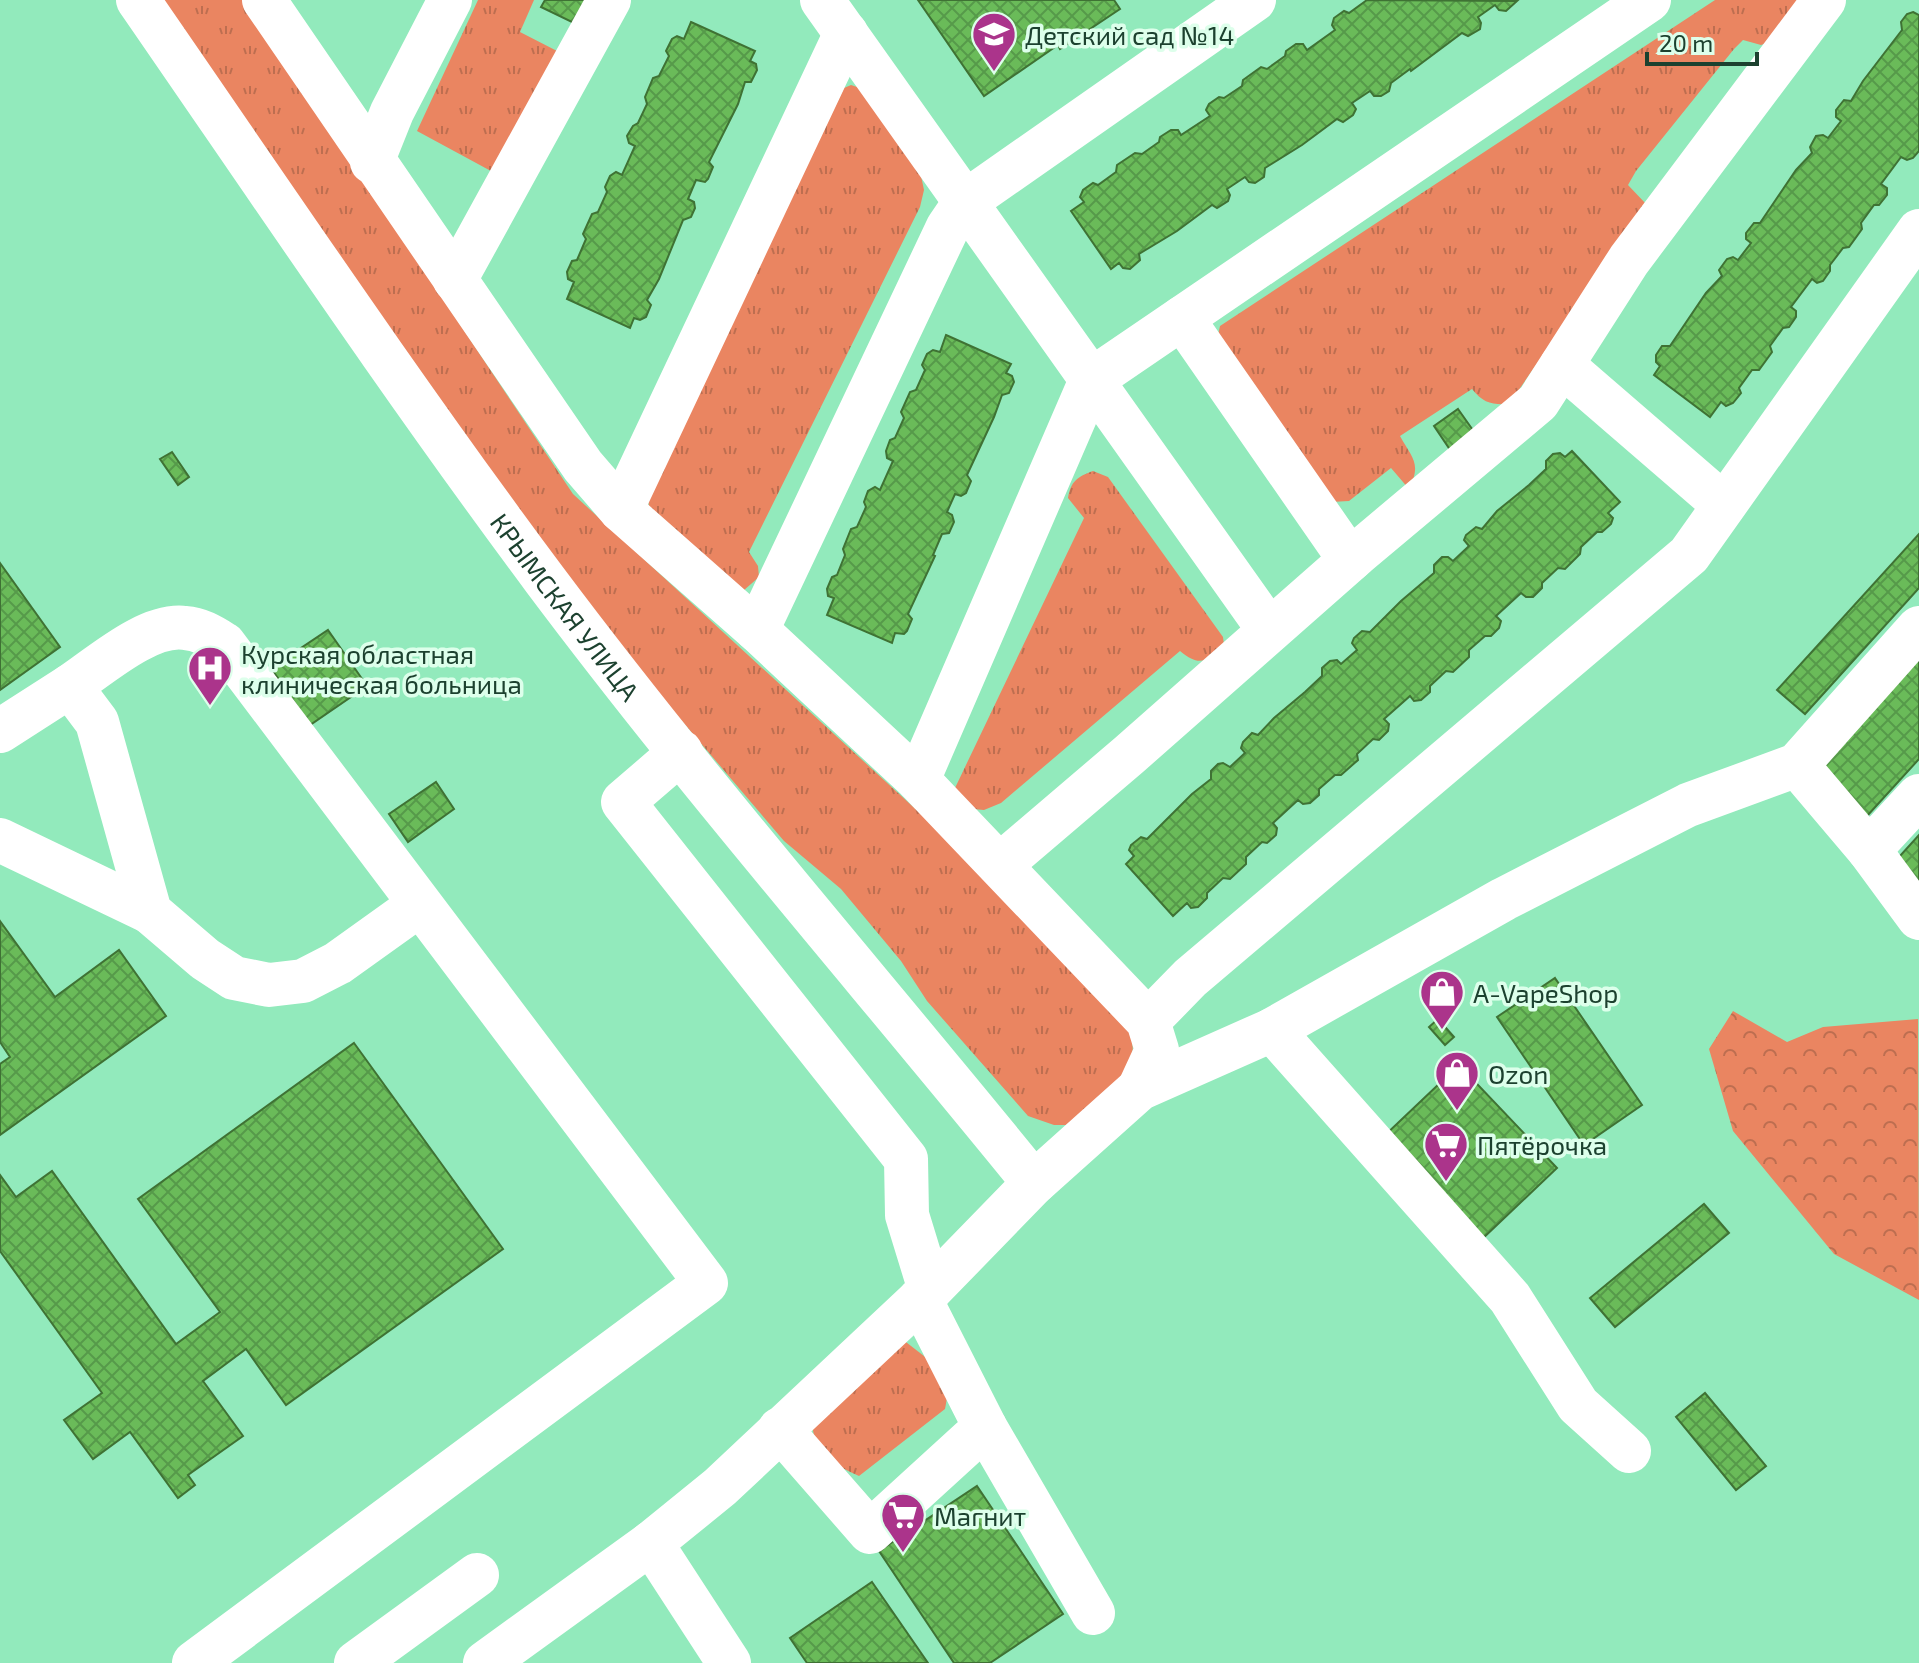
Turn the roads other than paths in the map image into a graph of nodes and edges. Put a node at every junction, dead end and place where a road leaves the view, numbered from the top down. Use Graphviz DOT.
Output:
graph roads {
  1 [pos="138,0"];
  2 [pos="264,0"];
  3 [pos="450,0"];
  4 [pos="609,0"];
  5 [pos="1254,0"];
  6 [pos="1649,0"];
  7 [pos="1824,0"];
  8 [pos="834,17"];
  9 [pos="372,162"];
  10 [pos="965,202"];
  11 [pos="1919,231"];
  12 [pos="455,280"];
  13 [pos="1182,318"];
  14 [pos="1562,365"];
  15 [pos="1091,380"];
  16 [pos="1724,505"];
  17 [pos="621,510"];
  18 [pos="1350,560"];
  19 [pos="1919,628"];
  20 [pos="757,630"];
  21 [pos="1269,630"];
  22 [pos="70,686"];
  23 [pos="0,731"];
  24 [pos="681,752"];
  25 [pos="1797,765"];
  26 [pos="918,780"];
  27 [pos="1919,796"];
  28 [pos="0,840"];
  29 [pos="1869,850"];
  30 [pos="1000,865"];
  31 [pos="419,905"];
  32 [pos="150,912"];
  33 [pos="1919,918"];
  34 [pos="1148,1021"];
  35 [pos="1272,1030"];
  36 [pos="1139,1089"];
  37 [pos="1034,1183"];
  38 [pos="925,1295"];
  39 [pos="985,1427"];
  40 [pos="780,1429"];
  41 [pos="1629,1451"];
  42 [pos="651,1543"];
  43 [pos="477,1575"];
  44 [pos="1093,1613"];
  45 [pos="194,1663"];
  46 [pos="356,1663"];
  47 [pos="485,1663"];
  48 [pos="729,1663"];
  1 -- 24 [label="street, КРЫМСКАЯ УЛИЦА"];
  2 -- 9 [label="street"];
  3 -- 9 [label="street"];
  4 -- 12 [label="street"];
  5 -- 10 [label="street"];
  6 -- 13 [label="street"];
  7 -- 14 [label="street"];
  8 -- 10 [label="street"];
  8 -- 17 [label="street"];
  9 -- 12 [label="street"];
  10 -- 15 [label="street"];
  10 -- 20 [label="street"];
  11 -- 16 [label="street"];
  12 -- 17 [label="street"];
  13 -- 15 [label="street"];
  13 -- 18 [label="street"];
  14 -- 16 [label="street"];
  14 -- 18 [label="street"];
  15 -- 21 [label="street"];
  15 -- 26 [label="street"];
  16 -- 34 [label="street"];
  17 -- 20 [label="street"];
  18 -- 21 [label="street"];
  19 -- 25 [label="street"];
  20 -- 26 [label="street"];
  21 -- 30 [label="street"];
  22 -- 23 [label="street"];
  22 -- 31 [label="street"];
  22 -- 32 [label="street"];
  24 -- 37 [label="street, КРЫМСКАЯ УЛИЦА"];
  24 -- 38 [label="street"];
  25 -- 29 [label="street"];
  25 -- 35 [label="street"];
  26 -- 30 [label="street"];
  27 -- 29 [label="street"];
  28 -- 32 [label="street"];
  29 -- 33 [label="street"];
  30 -- 34 [label="street"];
  31 -- 32 [label="street"];
  31 -- 45 [label="street"];
  34 -- 36 [label="street"];
  35 -- 36 [label="street"];
  35 -- 41 [label="street"];
  36 -- 37 [label="street"];
  37 -- 38 [label="street"];
  38 -- 39 [label="street"];
  38 -- 40 [label="street"];
  39 -- 40 [label="street"];
  39 -- 44 [label="street"];
  40 -- 42 [label="street"];
  42 -- 47 [label="street"];
  42 -- 48 [label="street"];
  43 -- 46 [label="street"];
}
